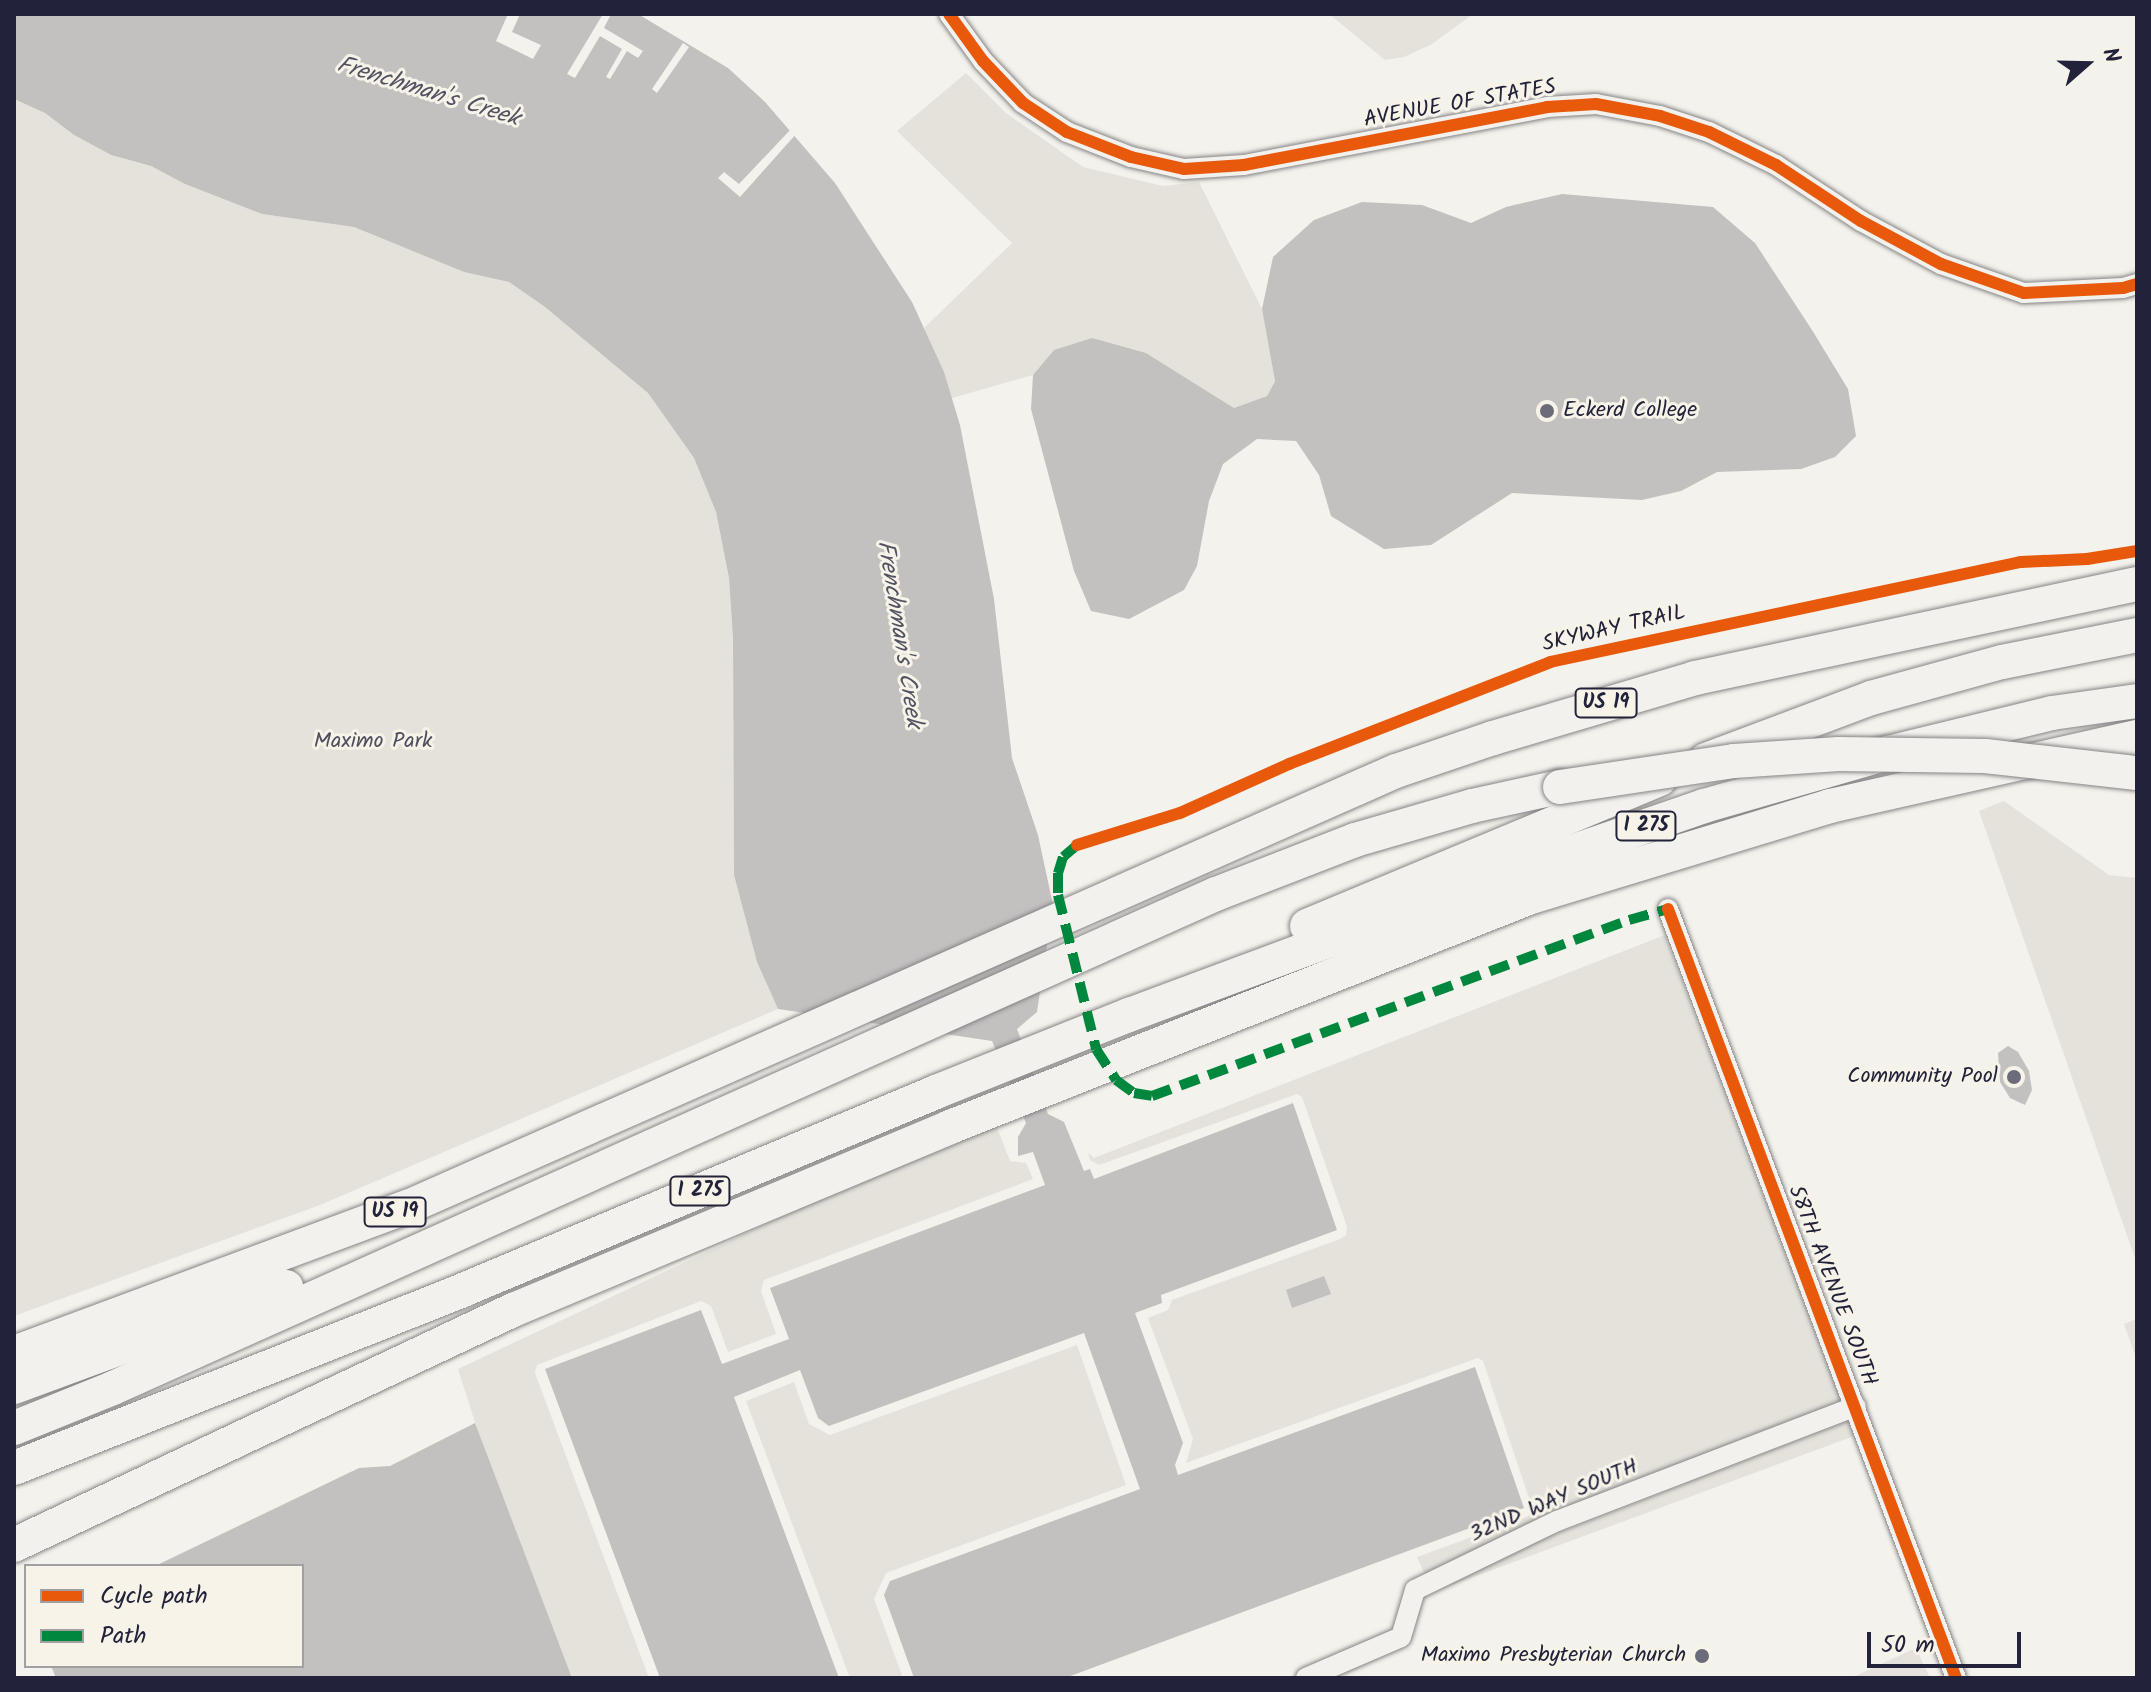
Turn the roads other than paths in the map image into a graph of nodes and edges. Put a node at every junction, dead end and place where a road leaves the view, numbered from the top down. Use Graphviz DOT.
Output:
graph roads {
  1 [pos="949,14"];
  2 [pos="2137,284"];
  3 [pos="2137,584"];
  4 [pos="2137,635"];
  5 [pos="2137,701"];
  6 [pos="2137,737"];
  7 [pos="2137,773"];
  8 [pos="1668,909"];
  9 [pos="1170,999"];
  10 [pos="365,1274"];
  11 [pos="14,1353"];
  12 [pos="14,1387"];
  13 [pos="1856,1406"];
  14 [pos="14,1428"];
  15 [pos="14,1468"];
  16 [pos="14,1545"];
  17 [pos="1306,1678"];
  18 [pos="1956,1678"];
  1 -- 2 [label="street, AVENUE OF STATES"];
  3 -- 11 [label="highway, US 19"];
  4 -- 9 [label="highway"];
  5 -- 9 [label="highway, I 275"];
  6 -- 16 [label="highway"];
  7 -- 10 [label="highway, I 275, bridge"];
  8 -- 13 [label="street, 58TH AVENUE SOUTH"];
  9 -- 15 [label="highway, I 275"];
  10 -- 12 [label="highway"];
  10 -- 14 [label="highway, I 275"];
  13 -- 17 [label="street, 32ND WAY SOUTH"];
  13 -- 18 [label="street, 58TH AVENUE SOUTH"];
}
